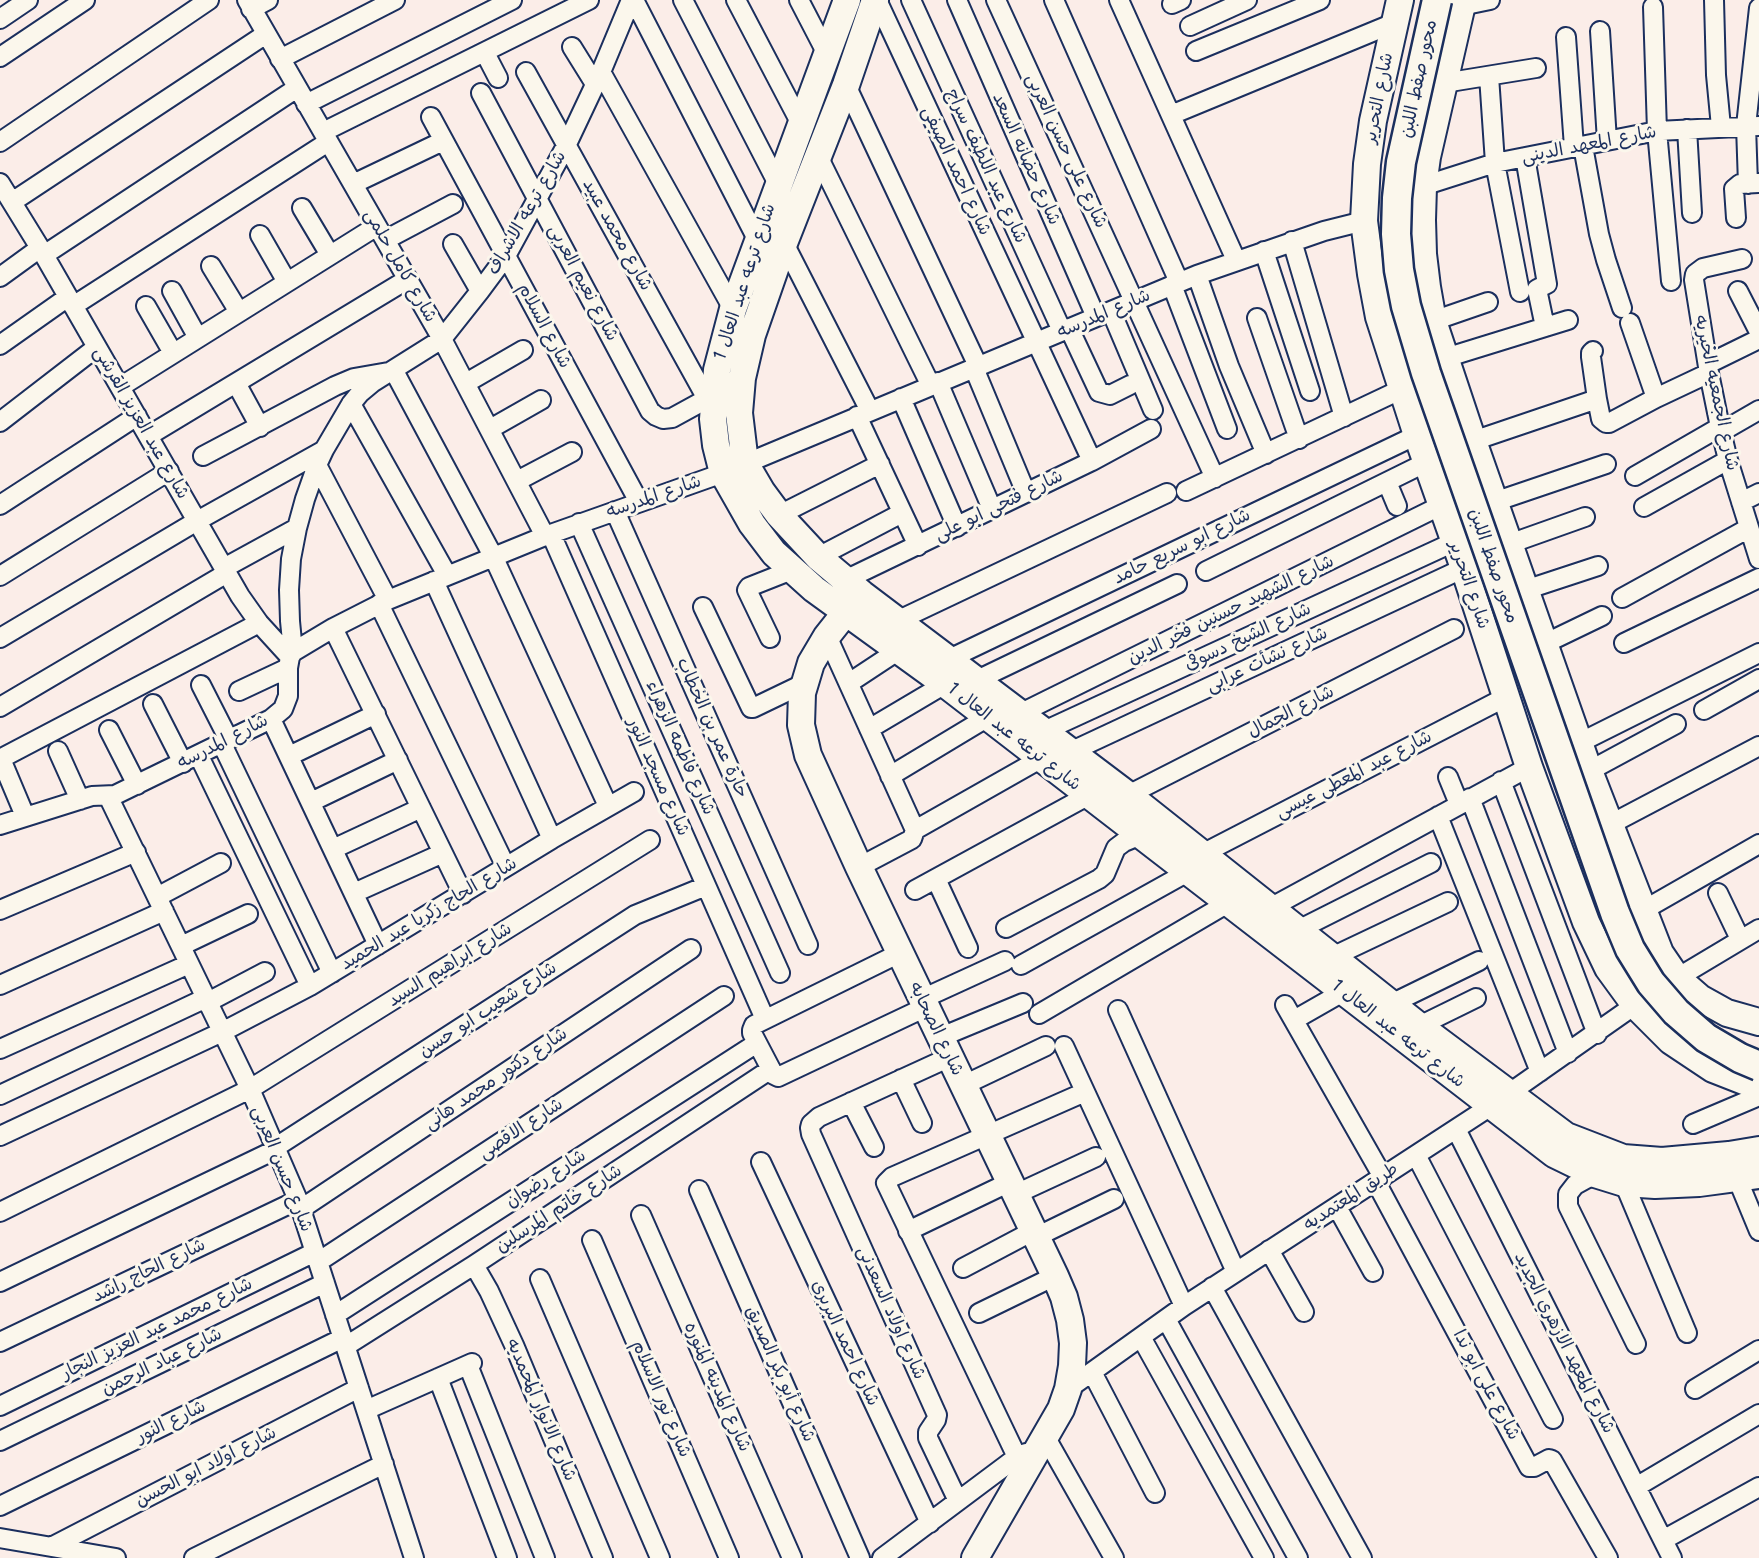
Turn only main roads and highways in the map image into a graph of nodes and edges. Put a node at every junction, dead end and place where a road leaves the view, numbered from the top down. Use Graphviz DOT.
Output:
graph roads {
  1 [pos="1454,2"];
  2 [pos="1503,547"];
  3 [pos="1759,1056"];
  4 [pos="1759,1066"];
  1 -- 4 [label="main road, محور صفط اللبن, bridge"];
  2 -- 3 [label="main road, محور صفط اللبن"];
}
